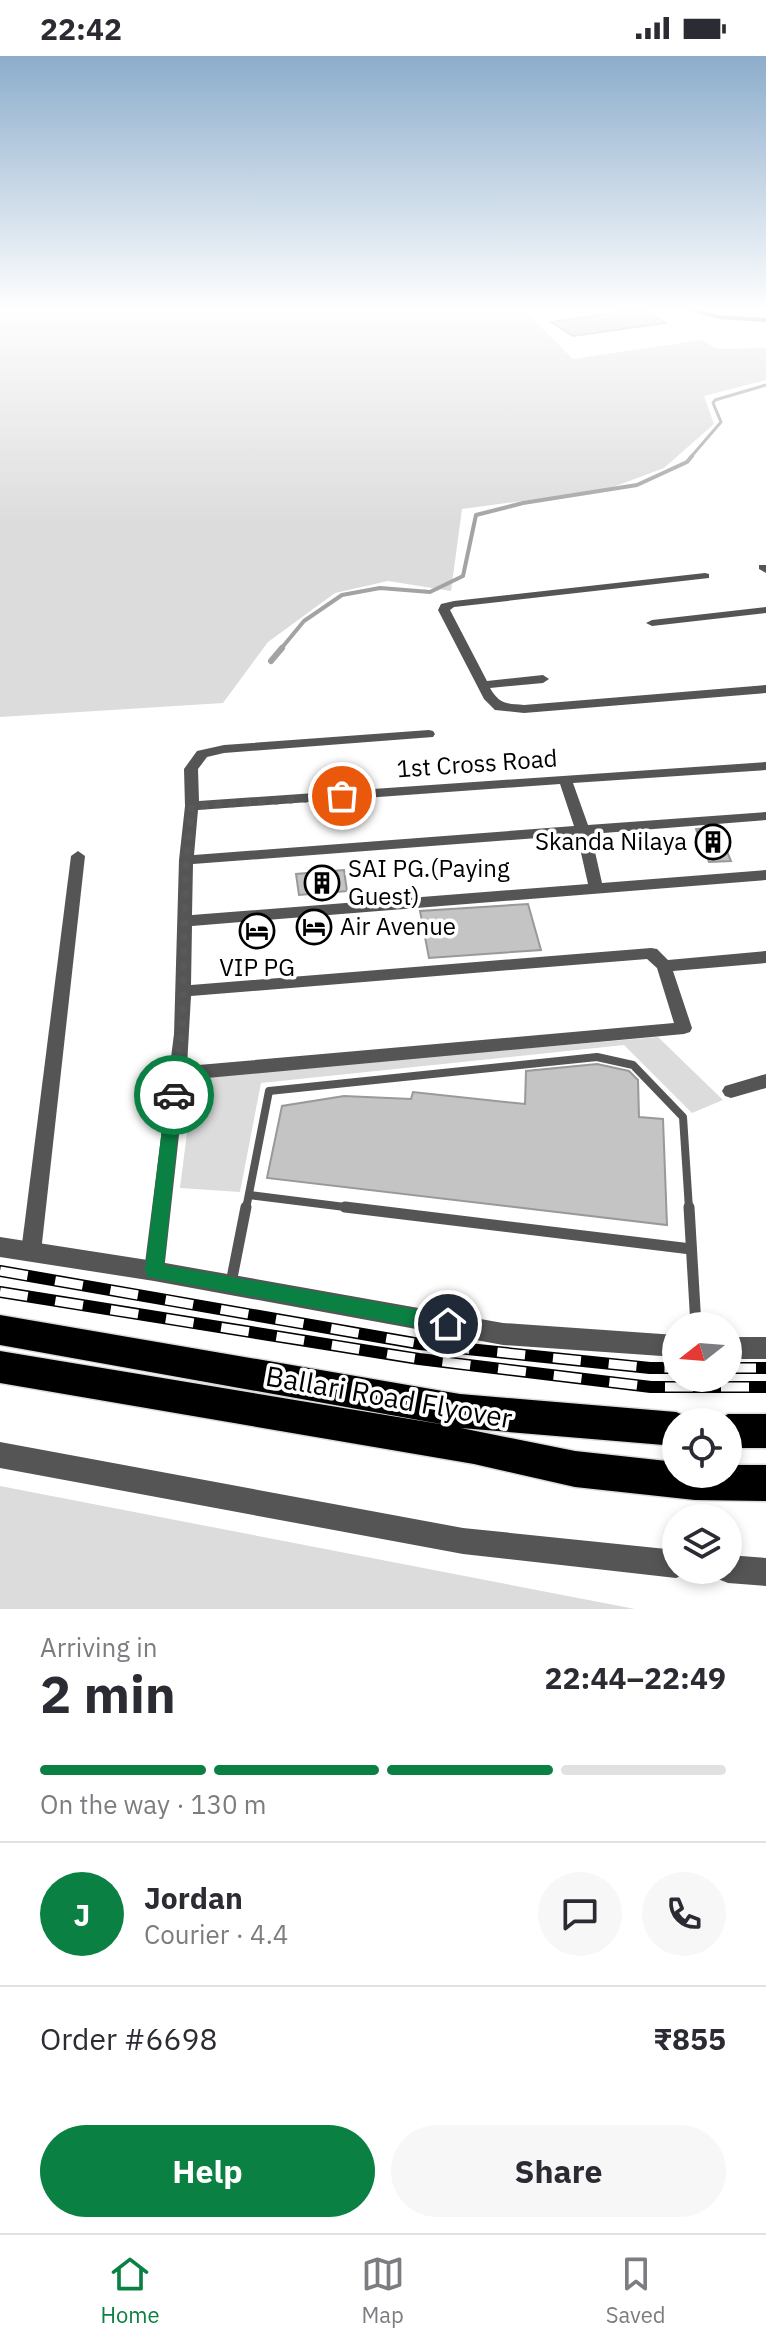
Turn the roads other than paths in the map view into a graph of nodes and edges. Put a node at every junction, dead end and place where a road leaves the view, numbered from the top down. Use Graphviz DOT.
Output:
graph roads {
  1 [pos="705,576"];
  2 [pos="766,610"];
  3 [pos="652,623"];
  4 [pos="543,679"];
  5 [pos="483,685"];
  6 [pos="766,689"];
  7 [pos="429,734"];
  8 [pos="766,766"];
  9 [pos="565,780"];
  10 [pos="192,806"];
  11 [pos="766,816"];
  12 [pos="583,831"];
  13 [pos="78,856"];
  14 [pos="186,860"];
  15 [pos="766,875"];
  16 [pos="596,887"];
  17 [pos="184,921"];
  18 [pos="766,957"];
  19 [pos="664,966"];
  20 [pos="183,991"];
  21 [pos="176,1074"];
  22 [pos="766,1081"];
  23 [pos="731,1091"];
  24 [pos="249,1195"];
  25 [pos="0,1247"];
  26 [pos="691,1249"];
  27 [pos="31,1252"];
  28 [pos="154,1271"];
  29 [pos="231,1285"];
  30 [pos="695,1312"];
  31 [pos="0,1330"];
  32 [pos="662,1345"];
  33 [pos="742,1348"];
  34 [pos="766,1348"];
  35 [pos="0,1367"];
  36 [pos="662,1428"];
  37 [pos="742,1431"];
  38 [pos="766,1431"];
  39 [pos="0,1455"];
  40 [pos="766,1483"];
  41 [pos="662,1562"];
  42 [pos="742,1570"];
  43 [pos="766,1572"];
  1 -- 5 [label="street"];
  2 -- 3 [label="street"];
  4 -- 5 [label="street"];
  5 -- 6 [label="street"];
  7 -- 10 [label="street"];
  8 -- 9 [label="street, 1st Cross Road"];
  9 -- 10 [label="street, 1st Cross Road"];
  9 -- 12 [label="street"];
  10 -- 14 [label="street"];
  11 -- 12 [label="street"];
  12 -- 14 [label="street"];
  12 -- 16 [label="street"];
  13 -- 27 [label="street"];
  14 -- 17 [label="street"];
  15 -- 16 [label="street"];
  16 -- 17 [label="street"];
  17 -- 20 [label="street"];
  18 -- 19 [label="street"];
  19 -- 20 [label="street"];
  19 -- 21 [label="street"];
  20 -- 21 [label="street"];
  21 -- 28 [label="street"];
  22 -- 23 [label="street"];
  24 -- 26 [label="lane"];
  24 -- 26 [label="lane"];
  24 -- 29 [label="lane"];
  25 -- 27 [label="street"];
  26 -- 30 [label="lane"];
  27 -- 28 [label="street"];
  28 -- 29 [label="street"];
  29 -- 32 [label="street"];
  31 -- 36 [label="highway, Ballari Road Flyover"];
  33 -- 34 [label="street"];
  35 -- 40 [label="highway, Ballari Road Flyover"];
  37 -- 38 [label="highway"];
  39 -- 41 [label="street"];
  42 -- 43 [label="street"];
}
